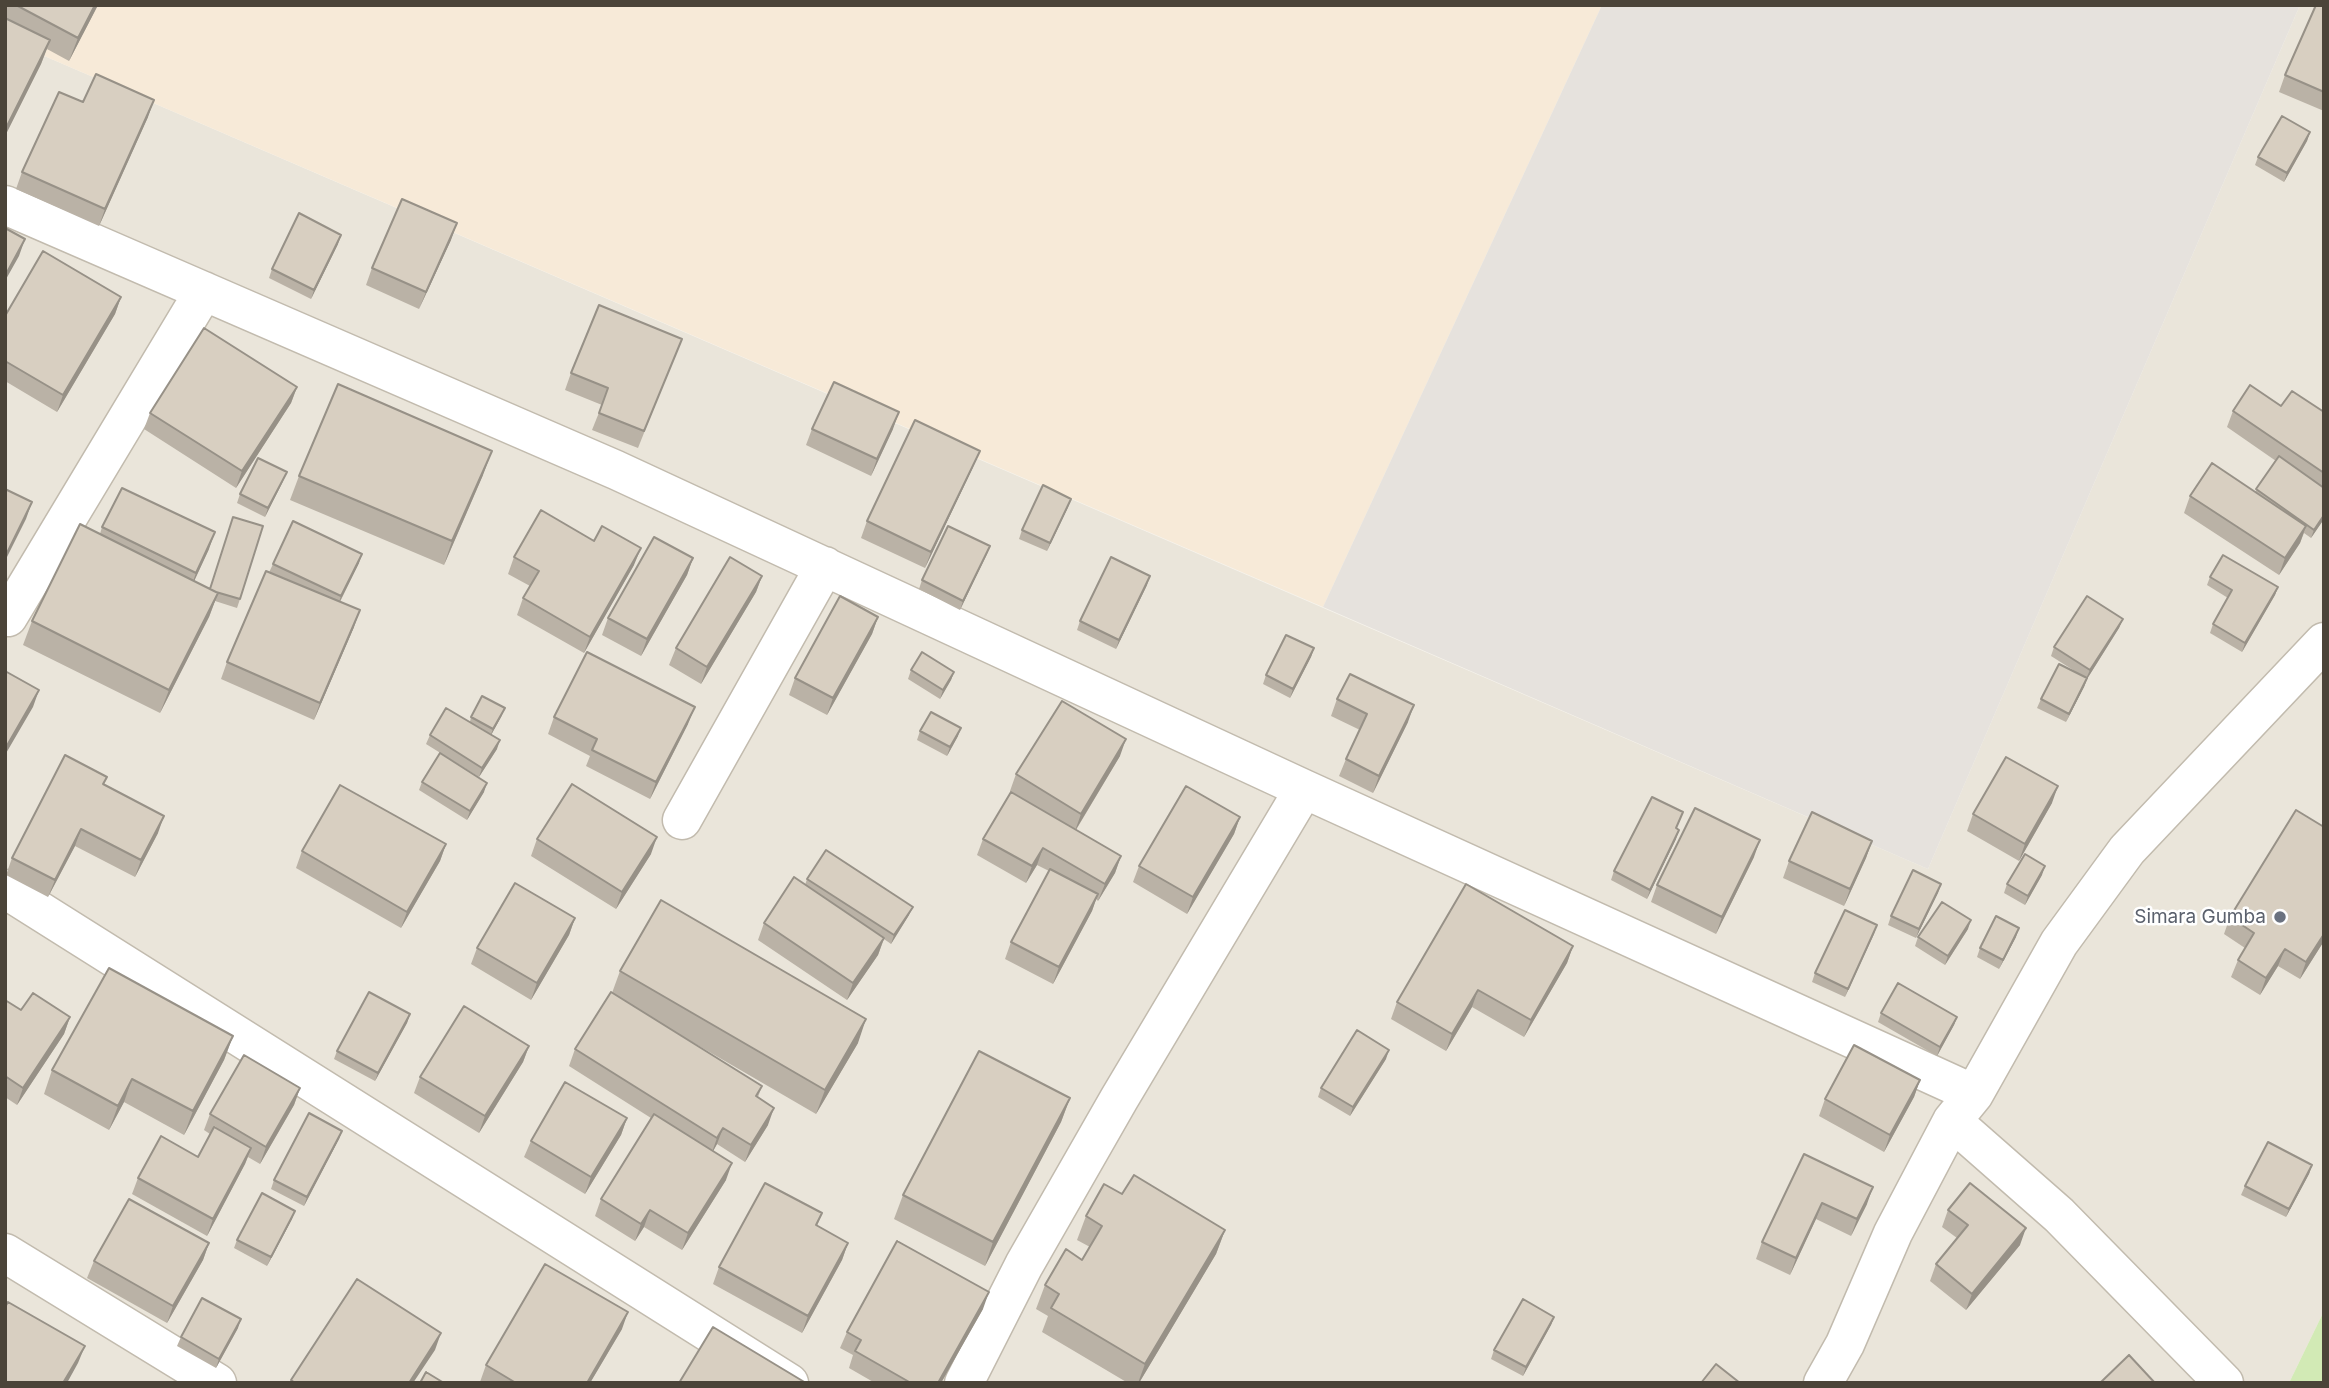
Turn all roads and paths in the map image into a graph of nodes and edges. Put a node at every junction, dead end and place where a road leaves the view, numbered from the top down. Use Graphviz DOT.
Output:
graph roads {
  1 [pos="5,205"];
  2 [pos="204,291"];
  3 [pos="825,566"];
  4 [pos="8,617"];
  5 [pos="2324,642"];
  6 [pos="1304,789"];
  7 [pos="682,820"];
  8 [pos="5,889"];
  9 [pos="1963,1107"];
  10 [pos="5,1253"];
  11 [pos="217,1383"];
  12 [pos="789,1383"];
  13 [pos="964,1383"];
  14 [pos="1823,1383"];
  15 [pos="2224,1383"];
  1 -- 2 [label="street"];
  2 -- 3 [label="street"];
  2 -- 4 [label="street"];
  3 -- 6 [label="street"];
  3 -- 7 [label="street"];
  5 -- 9 [label="street"];
  6 -- 9 [label="street"];
  6 -- 13 [label="street"];
  8 -- 12 [label="street"];
  9 -- 14 [label="street"];
  9 -- 15 [label="street"];
  10 -- 11 [label="street"];
}
